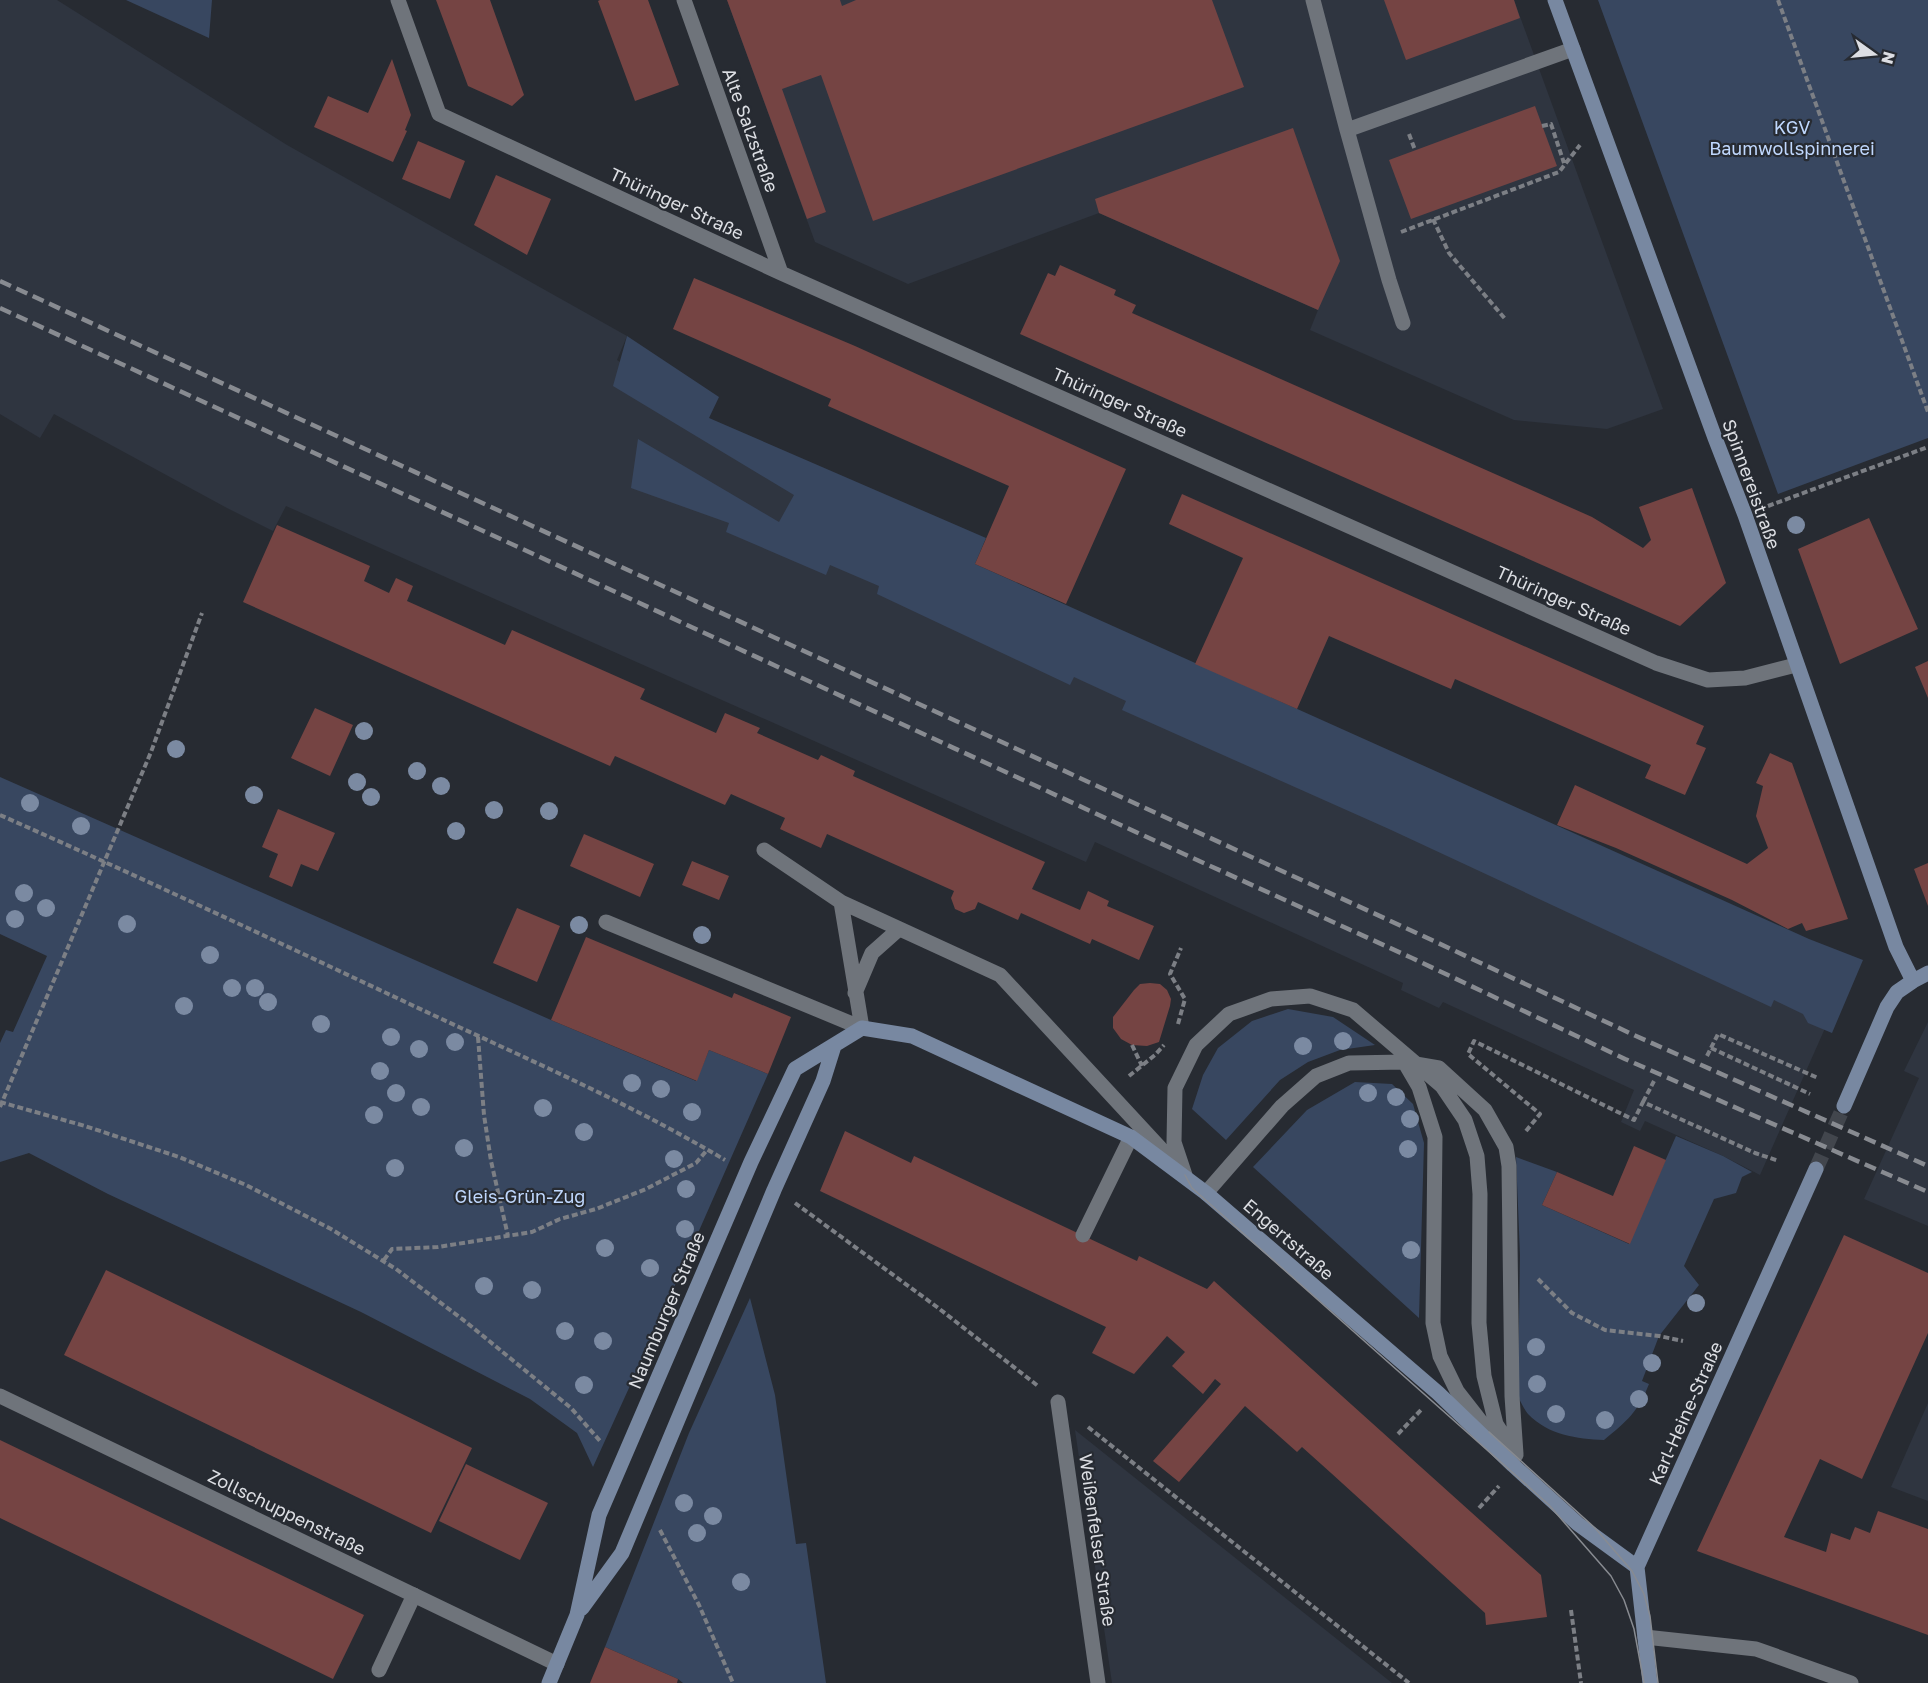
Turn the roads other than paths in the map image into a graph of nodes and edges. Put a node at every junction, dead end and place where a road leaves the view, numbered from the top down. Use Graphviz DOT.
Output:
graph roads {
  1 [pos="398,0"];
  2 [pos="684,0"];
  3 [pos="1313,0"];
  4 [pos="1555,0"];
  5 [pos="1573,49"];
  6 [pos="1347,130"];
  7 [pos="781,273"];
  8 [pos="1403,323"];
  9 [pos="1796,665"];
  10 [pos="764,850"];
  11 [pos="841,902"];
  12 [pos="606,922"];
  13 [pos="899,929"];
  14 [pos="1928,973"];
  15 [pos="1913,981"];
  16 [pos="855,993"];
  17 [pos="862,1028"];
  18 [pos="834,1046"];
  19 [pos="1410,1063"];
  20 [pos="1844,1106"];
  21 [pos="1131,1137"];
  22 [pos="1816,1169"];
  23 [pos="1185,1175"];
  24 [pos="1206,1193"];
  25 [pos="1083,1234"];
  26 [pos="0,1396"];
  27 [pos="1058,1402"];
  28 [pos="1500,1453"];
  29 [pos="1515,1460"];
  30 [pos="1637,1567"];
  31 [pos="414,1595"];
  32 [pos="577,1615"];
  33 [pos="1645,1637"];
  34 [pos="557,1664"];
  35 [pos="379,1670"];
  36 [pos="549,1683"];
  37 [pos="1098,1683"];
  38 [pos="1650,1683"];
  39 [pos="1851,1683"];
  1 -- 7 [label="street, Thüringer Straße"];
  2 -- 7 [label="street, Alte Salzstraße"];
  3 -- 6 [label="street"];
  4 -- 5 [label="street, Spinnereistraße"];
  5 -- 6 [label="street"];
  5 -- 9 [label="street, Spinnereistraße"];
  6 -- 8 [label="street"];
  7 -- 9 [label="street, Thüringer Straße"];
  9 -- 15 [label="street, Spinnereistraße"];
  10 -- 11 [label="street"];
  11 -- 13 [label="street"];
  11 -- 16 [label="street"];
  12 -- 17 [label="street"];
  13 -- 16 [label="street"];
  13 -- 23 [label="street"];
  14 -- 15 [label="street"];
  15 -- 20 [label="street"];
  16 -- 17 [label="street"];
  17 -- 18 [label="street, Naumburger Straße"];
  17 -- 21 [label="street, Engertstraße"];
  18 -- 32 [label="street, Naumburger Straße"];
  18 -- 32 [label="street, Naumburger Straße"];
  19 -- 23 [label="street"];
  19 -- 24 [label="street"];
  19 -- 28 [label="street"];
  19 -- 29 [label="street"];
  19 -- 29 [label="street"];
  21 -- 23 [label="street, Engertstraße"];
  21 -- 25 [label="street"];
  22 -- 30 [label="street, Karl-Heine-Straße"];
  23 -- 24 [label="street, Engertstraße"];
  24 -- 28 [label="street, Engertstraße"];
  26 -- 31 [label="street, Zollschuppenstraße"];
  27 -- 37 [label="street, Weißenfelser Straße"];
  28 -- 29 [label="street, Engertstraße"];
  29 -- 30 [label="street, Engertstraße"];
  30 -- 33 [label="street"];
  31 -- 34 [label="street, Zollschuppenstraße"];
  31 -- 35 [label="street"];
  32 -- 34 [label="street, Naumburger Straße"];
  33 -- 38 [label="street"];
  33 -- 39 [label="street"];
  34 -- 36 [label="street, Naumburger Straße"];
}
